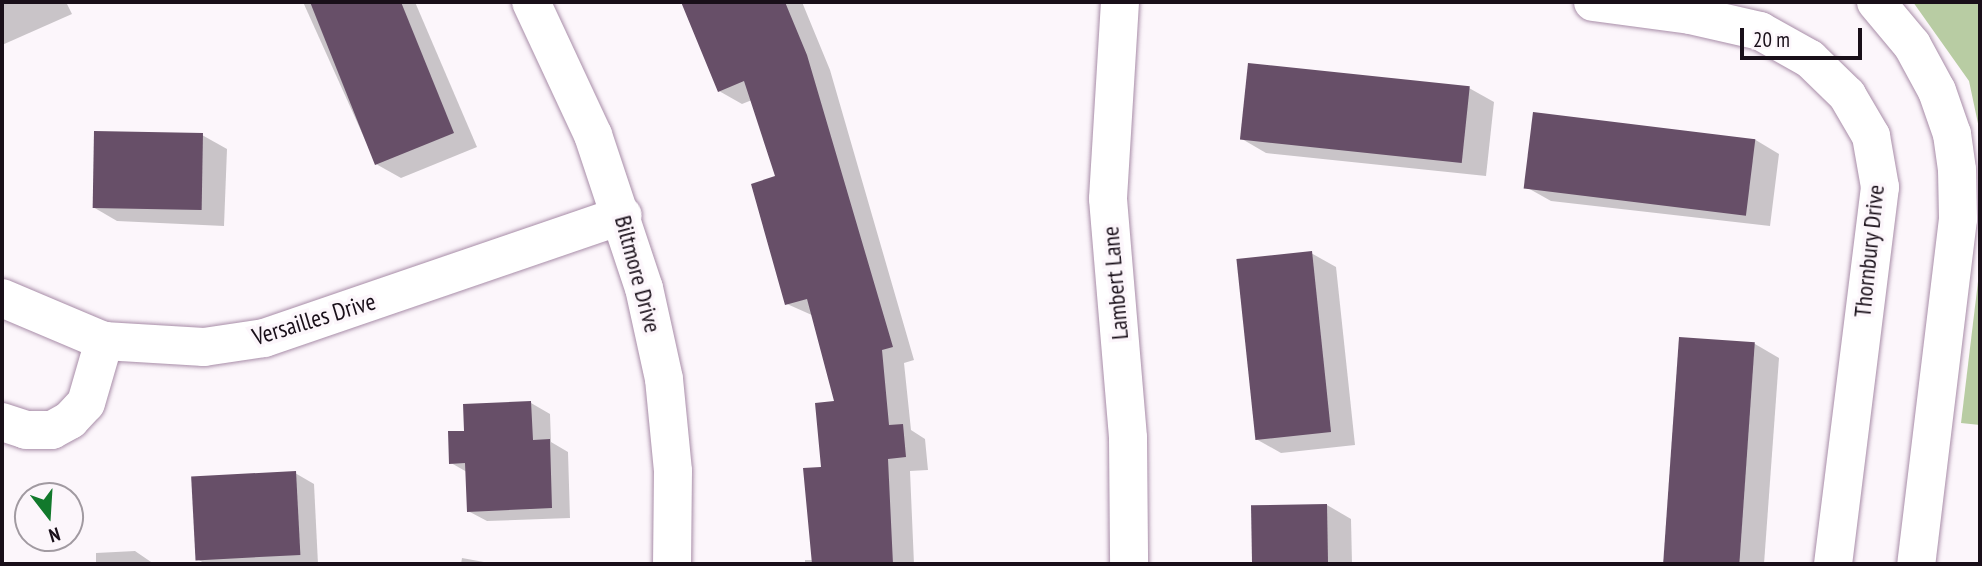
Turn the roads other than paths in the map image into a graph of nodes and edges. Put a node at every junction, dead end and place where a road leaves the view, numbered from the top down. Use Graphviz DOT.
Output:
graph roads {
  1 [pos="531,2"];
  2 [pos="1120,2"];
  3 [pos="1593,2"];
  4 [pos="1876,2"];
  5 [pos="623,215"];
  6 [pos="5,308"];
  7 [pos="104,341"];
  8 [pos="2,422"];
  9 [pos="672,564"];
  10 [pos="1129,564"];
  11 [pos="1833,564"];
  12 [pos="1916,564"];
  1 -- 5 [label="street, Biltmore Drive"];
  2 -- 10 [label="street, Lambert Lane"];
  3 -- 11 [label="street, Thornbury Drive"];
  4 -- 12 [label="street"];
  5 -- 7 [label="street, Versailles Drive"];
  5 -- 9 [label="street, Biltmore Drive"];
  6 -- 7 [label="street, Versailles Drive"];
  7 -- 8 [label="street"];
}
